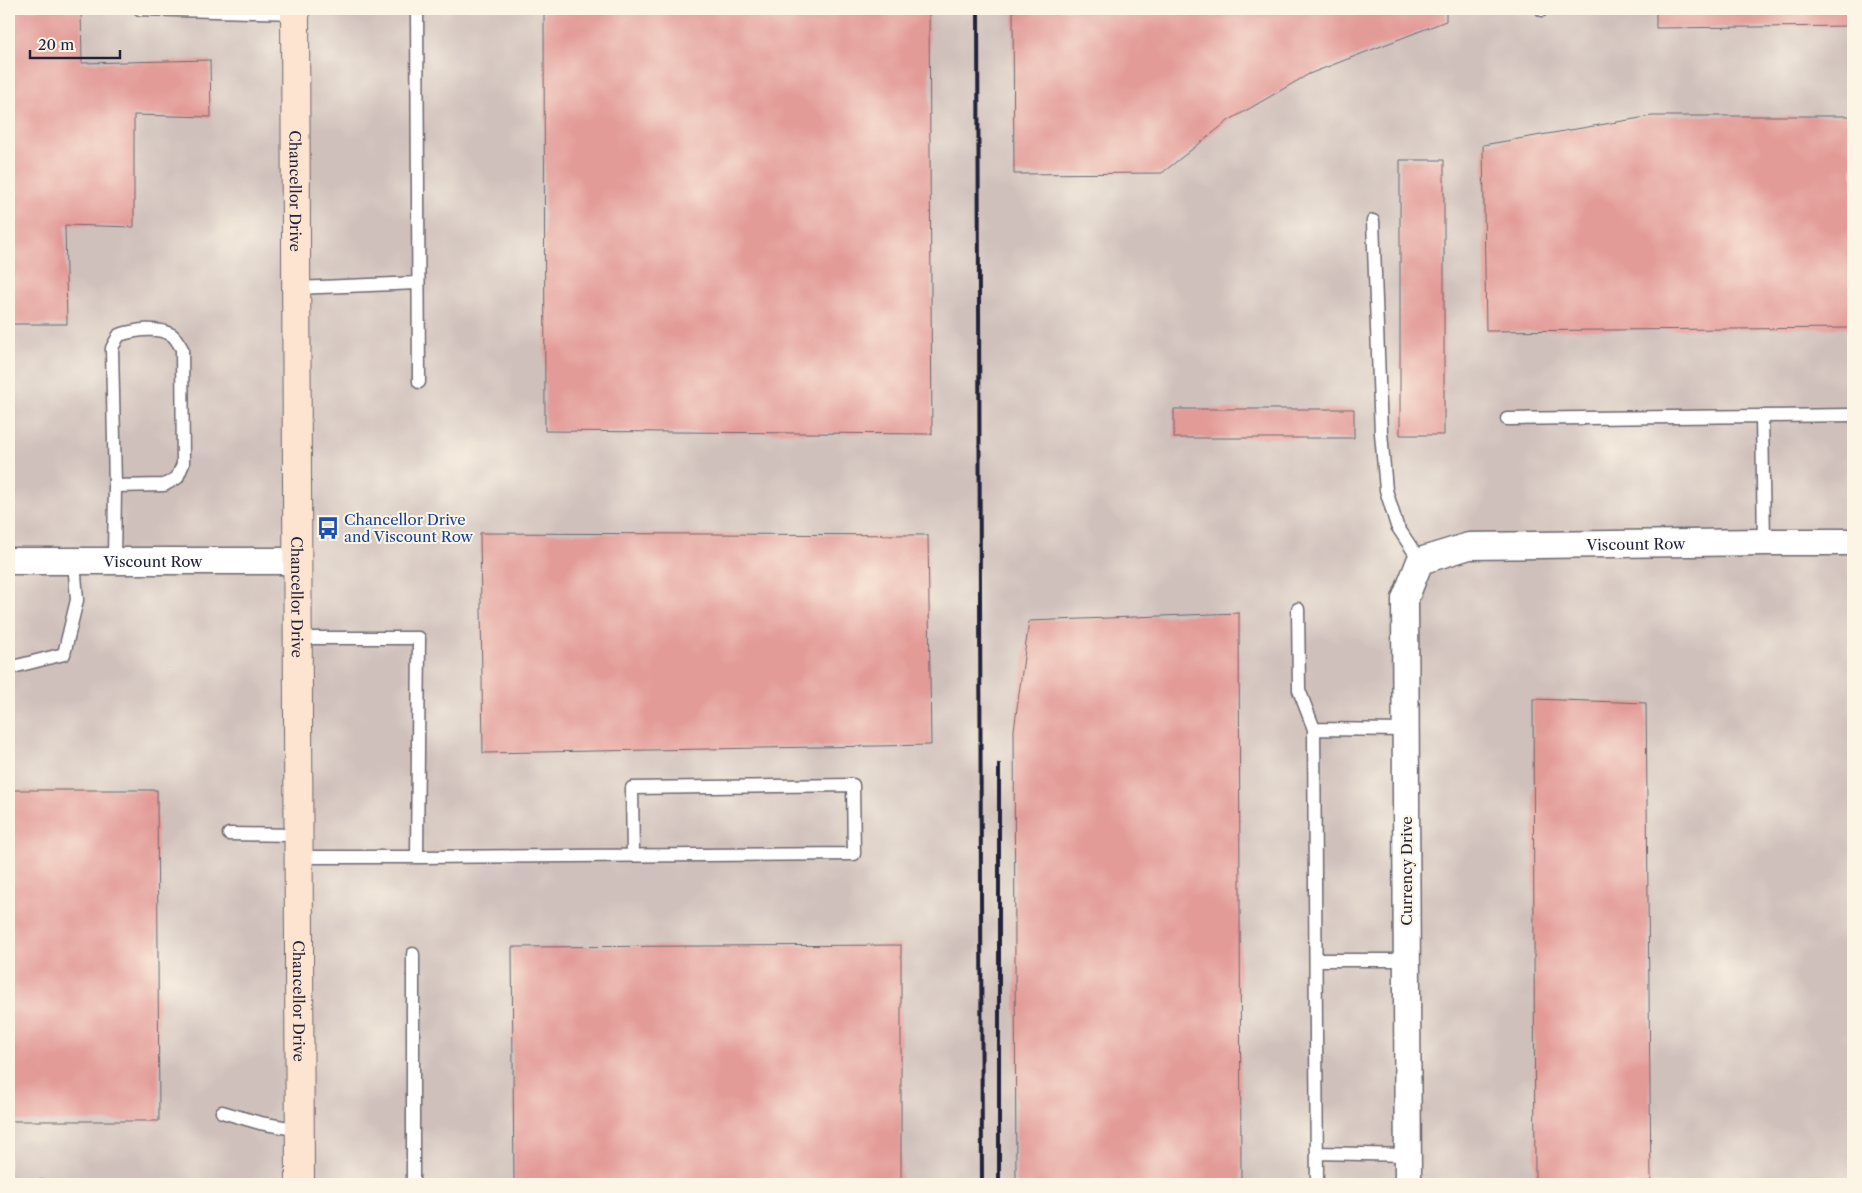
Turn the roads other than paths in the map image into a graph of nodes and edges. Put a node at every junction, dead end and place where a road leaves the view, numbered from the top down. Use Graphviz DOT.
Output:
graph roads {
  1 [pos="140,9"];
  2 [pos="417,9"];
  3 [pos="184,10"];
  4 [pos="295,11"];
  5 [pos="1374,222"];
  6 [pos="418,283"];
  7 [pos="296,288"];
  8 [pos="419,382"];
  9 [pos="1762,416"];
  10 [pos="1853,416"];
  11 [pos="1506,419"];
  12 [pos="115,486"];
  13 [pos="1764,542"];
  14 [pos="1853,542"];
  15 [pos="9,561"];
  16 [pos="74,561"];
  17 [pos="114,561"];
  18 [pos="297,561"];
  19 [pos="1420,561"];
  20 [pos="1298,609"];
  21 [pos="297,638"];
  22 [pos="9,668"];
  23 [pos="1314,729"];
  24 [pos="1405,730"];
  25 [pos="229,834"];
  26 [pos="298,846"];
  27 [pos="633,856"];
  28 [pos="417,857"];
  29 [pos="413,954"];
  30 [pos="1316,960"];
  31 [pos="1407,960"];
  32 [pos="222,1112"];
  33 [pos="300,1130"];
  34 [pos="1317,1153"];
  35 [pos="1408,1155"];
  36 [pos="300,1184"];
  37 [pos="413,1184"];
  38 [pos="1317,1184"];
  39 [pos="1408,1184"];
  1 -- 3 [label="lane"];
  2 -- 6 [label="lane"];
  3 -- 4 [label="lane"];
  4 -- 7 [label="street, Chancellor Drive"];
  5 -- 19 [label="lane"];
  6 -- 7 [label="lane"];
  6 -- 8 [label="lane"];
  7 -- 18 [label="street, Chancellor Drive"];
  9 -- 10 [label="lane"];
  9 -- 11 [label="lane"];
  9 -- 13 [label="lane"];
  12 -- 12 [label="lane"];
  12 -- 17 [label="lane"];
  13 -- 14 [label="street, Viscount Row"];
  13 -- 19 [label="street, Viscount Row"];
  15 -- 16 [label="street, Viscount Row"];
  16 -- 17 [label="street, Viscount Row"];
  16 -- 22 [label="lane"];
  17 -- 18 [label="street, Viscount Row"];
  18 -- 21 [label="street, Chancellor Drive"];
  19 -- 24 [label="street, Currency Drive"];
  20 -- 23 [label="lane"];
  21 -- 26 [label="street, Chancellor Drive"];
  21 -- 28 [label="lane"];
  23 -- 24 [label="lane"];
  23 -- 30 [label="lane"];
  24 -- 31 [label="street, Currency Drive"];
  25 -- 26 [label="lane"];
  26 -- 28 [label="lane"];
  26 -- 33 [label="street, Chancellor Drive"];
  27 -- 27 [label="lane"];
  27 -- 28 [label="lane"];
  29 -- 37 [label="lane"];
  30 -- 31 [label="lane"];
  30 -- 34 [label="lane"];
  31 -- 35 [label="street, Currency Drive"];
  32 -- 33 [label="lane"];
  33 -- 36 [label="street, Chancellor Drive"];
  34 -- 35 [label="lane"];
  34 -- 38 [label="lane"];
  35 -- 39 [label="street, Currency Drive"];
}
